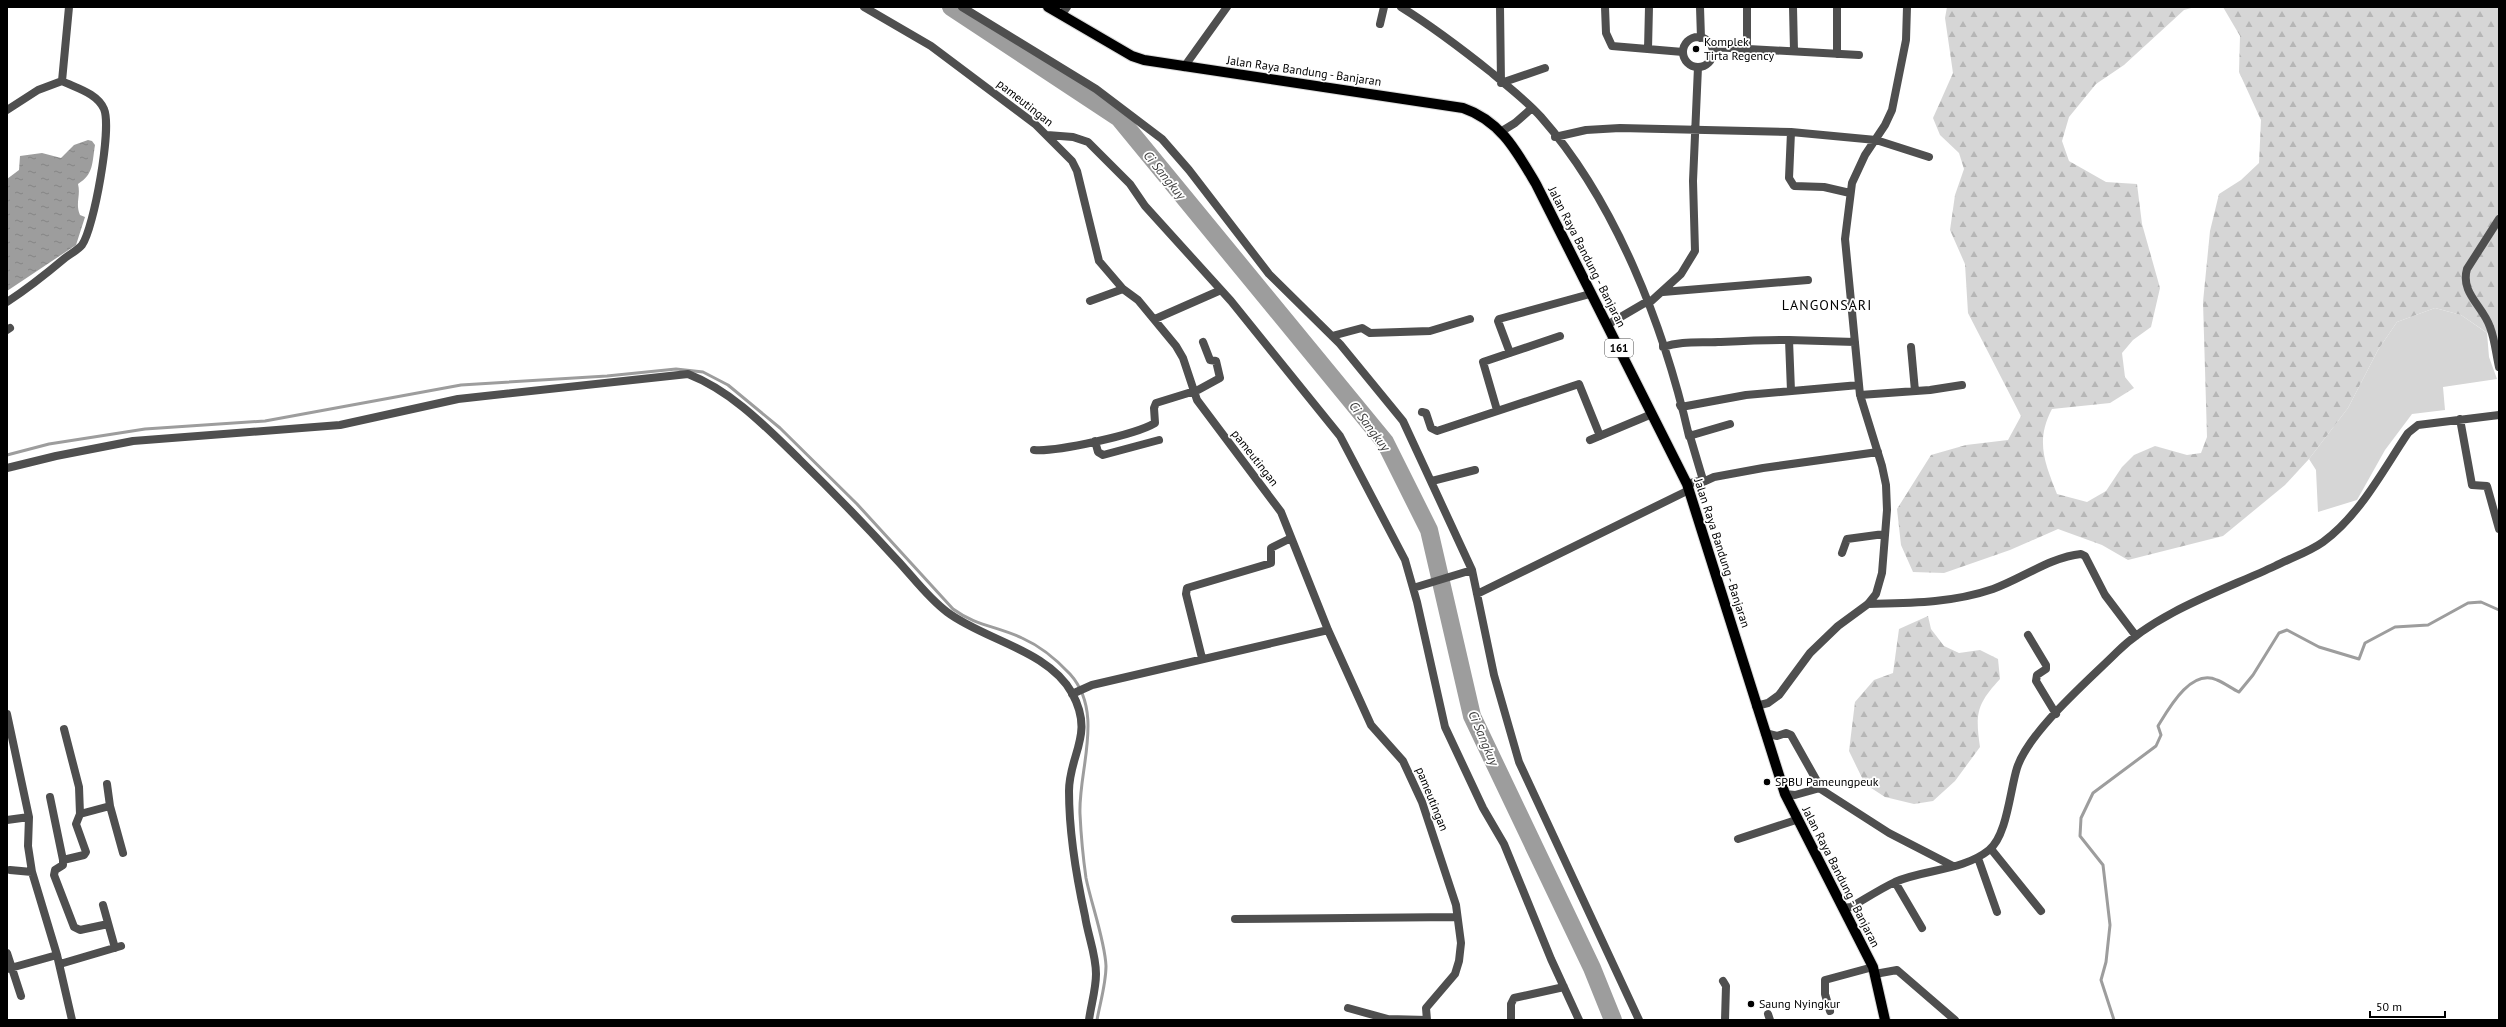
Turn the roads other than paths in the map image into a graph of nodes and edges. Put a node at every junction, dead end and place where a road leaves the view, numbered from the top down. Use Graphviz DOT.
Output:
graph roads {
  1 [pos="69,7"];
  2 [pos="864,7"];
  3 [pos="962,7"];
  4 [pos="1048,7"];
  5 [pos="1227,7"];
  6 [pos="1384,7"];
  7 [pos="1401,7"];
  8 [pos="1500,7"];
  9 [pos="1605,7"];
  10 [pos="1649,7"];
  11 [pos="1700,7"];
  12 [pos="1747,7"];
  13 [pos="1793,7"];
  14 [pos="1837,7"];
  15 [pos="1907,7"];
  16 [pos="1064,11"];
  17 [pos="1380,24"];
  18 [pos="1701,38"];
  19 [pos="1712,47"];
  20 [pos="1747,48"];
  21 [pos="1648,49"];
  22 [pos="1794,51"];
  23 [pos="1683,52"];
  24 [pos="1837,54"];
  25 [pos="1859,55"];
  26 [pos="1184,67"];
  27 [pos="1698,67"];
  28 [pos="1546,68"];
  29 [pos="62,81"];
  30 [pos="1502,82"];
  31 [pos="1532,108"];
  32 [pos="7,110"];
  33 [pos="1502,131"];
  34 [pos="1695,131"];
  35 [pos="1791,132"];
  36 [pos="1555,134"];
  37 [pos="1047,135"];
  38 [pos="1876,140"];
  39 [pos="1929,157"];
  40 [pos="1850,193"];
  41 [pos="2499,219"];
  42 [pos="1808,280"];
  43 [pos="1123,289"];
  44 [pos="1221,290"];
  45 [pos="1663,292"];
  46 [pos="1590,294"];
  47 [pos="1090,301"];
  48 [pos="1648,301"];
  49 [pos="7,302"];
  50 [pos="1155,319"];
  51 [pos="1470,320"];
  52 [pos="1607,325"];
  53 [pos="1332,336"];
  54 [pos="1560,336"];
  55 [pos="1789,340"];
  56 [pos="1203,342"];
  57 [pos="1855,342"];
  58 [pos="1663,344"];
  59 [pos="1911,347"];
  60 [pos="1510,353"];
  61 [pos="2499,367"];
  62 [pos="1859,385"];
  63 [pos="1962,385"];
  64 [pos="1791,391"];
  65 [pos="1915,391"];
  66 [pos="1193,392"];
  67 [pos="1860,395"];
  68 [pos="1680,405"];
  69 [pos="1497,410"];
  70 [pos="1422,412"];
  71 [pos="1652,414"];
  72 [pos="2499,415"];
  73 [pos="2460,419"];
  74 [pos="1730,424"];
  75 [pos="1689,433"];
  76 [pos="1600,436"];
  77 [pos="1159,440"];
  78 [pos="1590,440"];
  79 [pos="1095,441"];
  80 [pos="1034,450"];
  81 [pos="1878,452"];
  82 [pos="7,468"];
  83 [pos="1475,470"];
  84 [pos="1703,480"];
  85 [pos="1432,481"];
  86 [pos="1688,487"];
  87 [pos="2499,529"];
  88 [pos="1884,534"];
  89 [pos="1290,538"];
  90 [pos="1842,553"];
  91 [pos="1469,571"];
  92 [pos="1416,587"];
  93 [pos="1478,594"];
  94 [pos="1868,604"];
  95 [pos="1328,630"];
  96 [pos="2028,635"];
  97 [pos="2136,636"];
  98 [pos="1202,658"];
  99 [pos="1074,693"];
  100 [pos="1756,706"];
  101 [pos="7,714"];
  102 [pos="2056,714"];
  103 [pos="64,729"];
  104 [pos="1765,733"];
  105 [pos="107,784"];
  106 [pos="1820,788"];
  107 [pos="1785,794"];
  108 [pos="50,797"];
  109 [pos="110,806"];
  110 [pos="80,814"];
  111 [pos="30,817"];
  112 [pos="7,820"];
  113 [pos="1796,820"];
  114 [pos="1738,839"];
  115 [pos="1991,849"];
  116 [pos="123,853"];
  117 [pos="1978,858"];
  118 [pos="63,860"];
  119 [pos="1953,866"];
  120 [pos="10,870"];
  121 [pos="32,872"];
  122 [pos="1895,882"];
  123 [pos="103,905"];
  124 [pos="1843,908"];
  125 [pos="2041,911"];
  126 [pos="1997,912"];
  127 [pos="1458,917"];
  128 [pos="1235,919"];
  129 [pos="108,924"];
  130 [pos="1922,928"];
  131 [pos="7,953"];
  132 [pos="57,955"];
  133 [pos="60,964"];
  134 [pos="10,968"];
  135 [pos="1874,970"];
  136 [pos="1723,981"];
  137 [pos="1564,987"];
  138 [pos="21,996"];
  139 [pos="1348,1008"];
  140 [pos="1830,1011"];
  141 [pos="72,1020"];
  142 [pos="1089,1020"];
  143 [pos="1427,1020"];
  144 [pos="1511,1020"];
  145 [pos="1579,1020"];
  146 [pos="1639,1020"];
  147 [pos="1725,1020"];
  148 [pos="1885,1020"];
  149 [pos="1955,1020"];
  1 -- 29 [label="street"];
  2 -- 37 [label="street, pameutingan"];
  3 -- 53 [label="street"];
  4 -- 16 [label="main road, Jalan Raya Bandung - Banjaran / 161"];
  5 -- 26 [label="street"];
  6 -- 17 [label="street"];
  7 -- 30 [label="street"];
  8 -- 30 [label="street"];
  9 -- 21 [label="street"];
  10 -- 21 [label="street"];
  11 -- 18 [label="street"];
  12 -- 20 [label="street"];
  13 -- 22 [label="street"];
  14 -- 24 [label="street"];
  15 -- 38 [label="street"];
  16 -- 26 [label="main road, Jalan Raya Bandung - Banjaran / 161"];
  18 -- 19 [label="street"];
  18 -- 23 [label="street"];
  19 -- 20 [label="street"];
  19 -- 27 [label="street"];
  20 -- 22 [label="street"];
  21 -- 23 [label="street"];
  22 -- 24 [label="street"];
  23 -- 27 [label="street"];
  24 -- 25 [label="street"];
  26 -- 33 [label="main road, Jalan Raya Bandung - Banjaran / 161"];
  27 -- 34 [label="street"];
  28 -- 30 [label="street"];
  29 -- 32 [label="street"];
  29 -- 49 [label="street"];
  30 -- 31 [label="street"];
  31 -- 33 [label="street"];
  31 -- 36 [label="street"];
  33 -- 46 [label="main road, Jalan Raya Bandung - Banjaran / 161"];
  34 -- 35 [label="street"];
  34 -- 36 [label="street"];
  34 -- 45 [label="street"];
  35 -- 38 [label="street"];
  35 -- 40 [label="street"];
  36 -- 48 [label="street"];
  37 -- 43 [label="street, pameutingan"];
  37 -- 44 [label="street"];
  38 -- 39 [label="street"];
  38 -- 40 [label="street"];
  40 -- 57 [label="street"];
  41 -- 61 [label="street"];
  42 -- 45 [label="street"];
  43 -- 47 [label="street"];
  43 -- 50 [label="street, pameutingan"];
  44 -- 50 [label="street"];
  44 -- 92 [label="street"];
  45 -- 48 [label="street"];
  46 -- 52 [label="main road, Jalan Raya Bandung - Banjaran / 161"];
  46 -- 60 [label="street"];
  48 -- 52 [label="street"];
  48 -- 58 [label="street"];
  50 -- 66 [label="street, pameutingan"];
  51 -- 53 [label="street"];
  52 -- 71 [label="main road, Jalan Raya Bandung - Banjaran / 161"];
  53 -- 85 [label="street"];
  54 -- 60 [label="street"];
  55 -- 57 [label="street"];
  55 -- 58 [label="street"];
  55 -- 64 [label="street"];
  56 -- 66 [label="street"];
  57 -- 62 [label="street"];
  58 -- 68 [label="street"];
  59 -- 65 [label="street"];
  60 -- 69 [label="street"];
  62 -- 64 [label="street"];
  62 -- 67 [label="street"];
  63 -- 65 [label="street"];
  64 -- 68 [label="street"];
  65 -- 67 [label="street"];
  66 -- 79 [label="street"];
  66 -- 89 [label="street, pameutingan"];
  67 -- 81 [label="street"];
  68 -- 75 [label="street"];
  69 -- 70 [label="street"];
  69 -- 76 [label="street"];
  71 -- 76 [label="street"];
  71 -- 86 [label="main road, Jalan Raya Bandung - Banjaran / 161"];
  72 -- 73 [label="street"];
  73 -- 87 [label="street"];
  73 -- 97 [label="street"];
  74 -- 75 [label="street"];
  75 -- 84 [label="street"];
  76 -- 78 [label="street"];
  77 -- 79 [label="street"];
  79 -- 80 [label="street"];
  81 -- 84 [label="street"];
  81 -- 88 [label="street"];
  82 -- 99 [label="street"];
  83 -- 85 [label="street"];
  84 -- 86 [label="street"];
  85 -- 91 [label="street"];
  86 -- 93 [label="street"];
  86 -- 100 [label="main road, Jalan Raya Bandung - Banjaran / 161"];
  88 -- 90 [label="street"];
  88 -- 94 [label="street"];
  89 -- 95 [label="street, pameutingan"];
  89 -- 98 [label="street"];
  91 -- 92 [label="street"];
  91 -- 93 [label="street"];
  92 -- 137 [label="street"];
  93 -- 146 [label="street"];
  94 -- 97 [label="street"];
  94 -- 100 [label="street"];
  95 -- 98 [label="street"];
  95 -- 127 [label="street, pameutingan"];
  96 -- 102 [label="street"];
  97 -- 102 [label="street"];
  98 -- 99 [label="street"];
  99 -- 142 [label="street"];
  100 -- 104 [label="main road, Jalan Raya Bandung - Banjaran / 161"];
  101 -- 111 [label="street"];
  102 -- 115 [label="street"];
  103 -- 110 [label="street"];
  104 -- 106 [label="street"];
  104 -- 107 [label="main road, Jalan Raya Bandung - Banjaran / 161"];
  105 -- 109 [label="street"];
  106 -- 107 [label="street"];
  106 -- 119 [label="street"];
  107 -- 113 [label="main road, Jalan Raya Bandung - Banjaran / 161"];
  108 -- 118 [label="street"];
  109 -- 110 [label="street"];
  109 -- 116 [label="street"];
  110 -- 118 [label="street"];
  111 -- 112 [label="street"];
  111 -- 121 [label="street"];
  113 -- 114 [label="street"];
  113 -- 124 [label="main road, Jalan Raya Bandung - Banjaran / 161"];
  115 -- 117 [label="street"];
  115 -- 125 [label="street"];
  117 -- 119 [label="street"];
  117 -- 126 [label="street"];
  118 -- 129 [label="street"];
  119 -- 122 [label="street"];
  120 -- 121 [label="street"];
  121 -- 132 [label="street"];
  122 -- 124 [label="street"];
  122 -- 130 [label="street"];
  123 -- 129 [label="street"];
  124 -- 135 [label="main road, Jalan Raya Bandung - Banjaran / 161"];
  127 -- 128 [label="street"];
  127 -- 143 [label="street, pameutingan"];
  129 -- 133 [label="street"];
  131 -- 134 [label="street"];
  132 -- 133 [label="street"];
  132 -- 134 [label="street"];
  133 -- 141 [label="street"];
  134 -- 138 [label="street"];
  135 -- 140 [label="street"];
  135 -- 148 [label="main road, Jalan Raya Bandung - Banjaran / 161"];
  135 -- 149 [label="street"];
  136 -- 147 [label="street"];
  137 -- 144 [label="street"];
  137 -- 145 [label="street"];
  139 -- 143 [label="street"];
}
